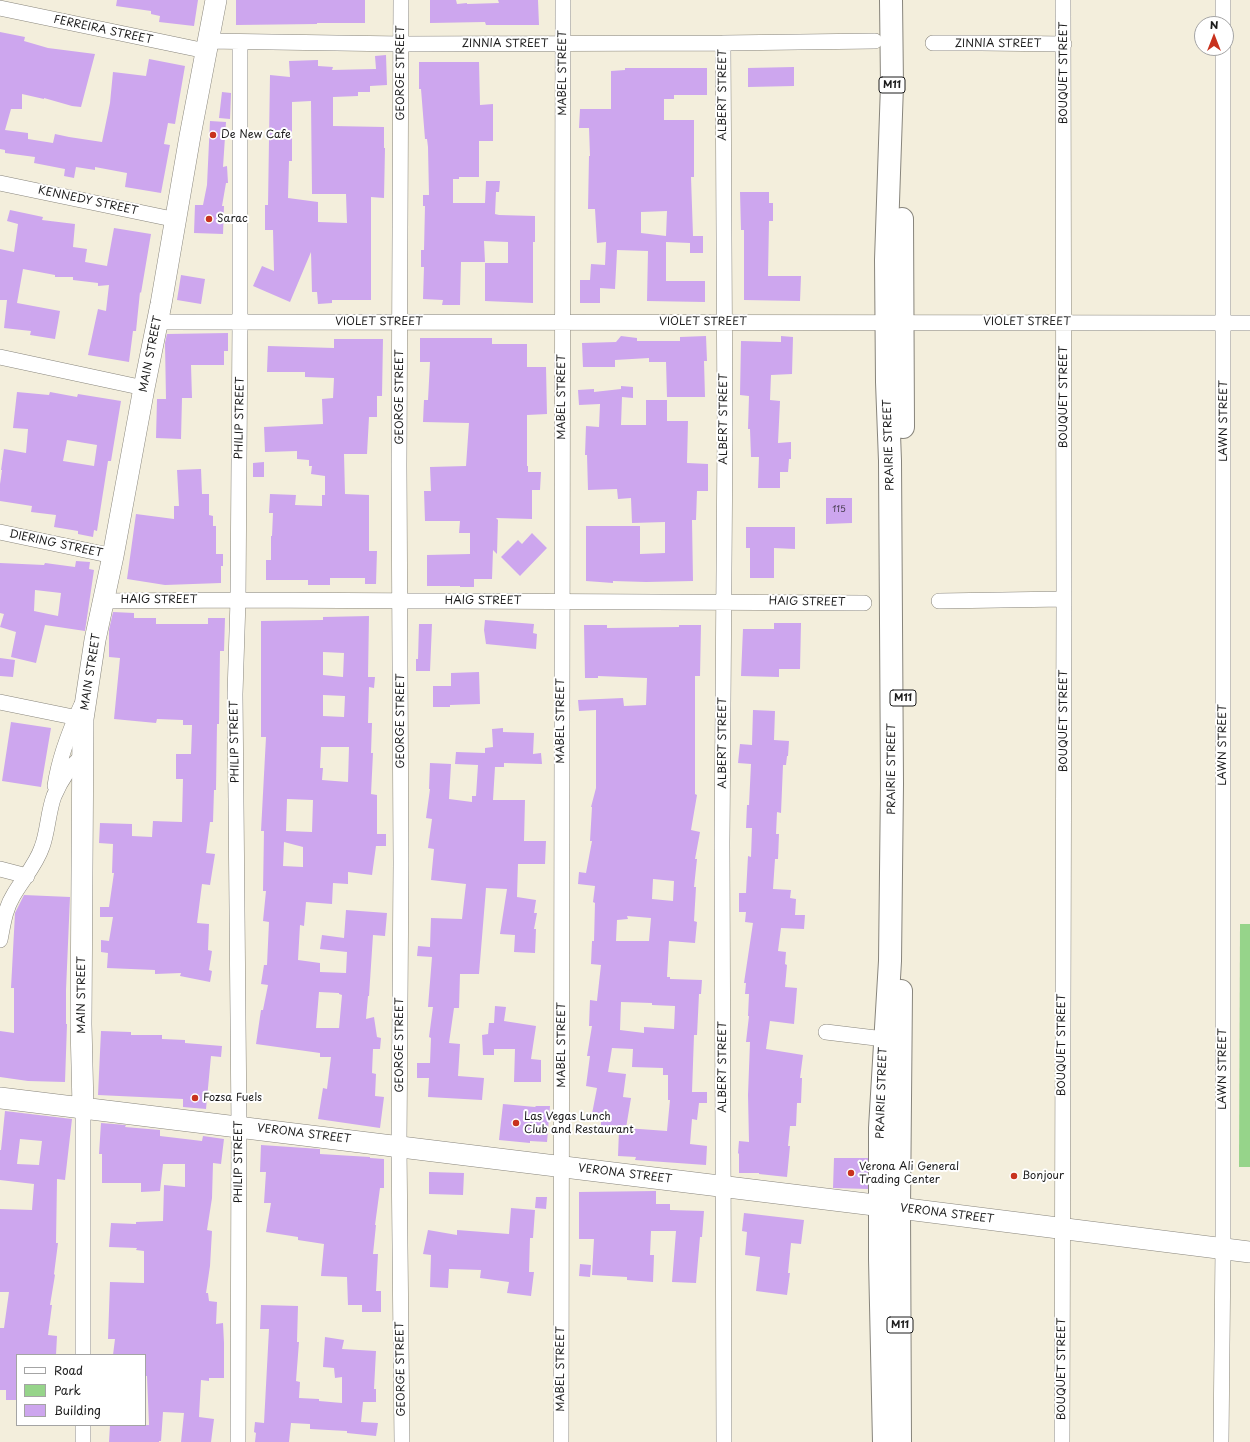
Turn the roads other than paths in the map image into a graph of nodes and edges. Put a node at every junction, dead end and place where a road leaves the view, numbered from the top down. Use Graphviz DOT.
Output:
graph roads {
  1 [pos="216,0"];
  2 [pos="401,0"];
  3 [pos="563,0"];
  4 [pos="891,0"];
  5 [pos="904,0"];
  6 [pos="1063,0"];
  7 [pos="1223,0"];
  8 [pos="0,8"];
  9 [pos="1223,16"];
  10 [pos="875,41"];
  11 [pos="240,43"];
  12 [pos="723,43"];
  13 [pos="933,43"];
  14 [pos="401,44"];
  15 [pos="563,44"];
  16 [pos="1064,44"];
  17 [pos="207,46"];
  18 [pos="1223,56"];
  19 [pos="0,183"];
  20 [pos="177,220"];
  21 [pos="157,322"];
  22 [pos="240,322"];
  23 [pos="400,322"];
  24 [pos="562,322"];
  25 [pos="724,322"];
  26 [pos="894,322"];
  27 [pos="1064,322"];
  28 [pos="1224,323"];
  29 [pos="1250,323"];
  30 [pos="0,358"];
  31 [pos="144,388"];
  32 [pos="0,532"];
  33 [pos="113,556"];
  34 [pos="1064,599"];
  35 [pos="238,600"];
  36 [pos="400,600"];
  37 [pos="103,601"];
  38 [pos="561,601"];
  39 [pos="724,601"];
  40 [pos="939,601"];
  41 [pos="864,603"];
  42 [pos="0,702"];
  43 [pos="79,719"];
  44 [pos="82,757"];
  45 [pos="54,797"];
  46 [pos="0,869"];
  47 [pos="27,876"];
  48 [pos="0,940"];
  49 [pos="826,1032"];
  50 [pos="884,1039"];
  51 [pos="0,1098"];
  52 [pos="83,1108"];
  53 [pos="239,1126"];
  54 [pos="399,1146"];
  55 [pos="562,1166"];
  56 [pos="723,1186"];
  57 [pos="890,1207"];
  58 [pos="1062,1228"];
  59 [pos="1223,1249"];
  60 [pos="1250,1252"];
  61 [pos="83,1354"];
  62 [pos="83,1426"];
  63 [pos="83,1442"];
  64 [pos="238,1442"];
  65 [pos="402,1442"];
  66 [pos="561,1442"];
  67 [pos="724,1442"];
  68 [pos="884,1442"];
  69 [pos="900,1442"];
  70 [pos="1062,1442"];
  71 [pos="1222,1442"];
  1 -- 17 [label="main road, MAIN STREET"];
  2 -- 14 [label="street, GEORGE STREET"];
  3 -- 15 [label="street, MABEL STREET"];
  4 -- 26 [label="main road, PRAIRIE STREET / M11"];
  5 -- 26 [label="main road, PRAIRIE STREET / M11"];
  6 -- 16 [label="street, BOUQUET STREET"];
  7 -- 9 [label="street"];
  8 -- 17 [label="street, FERREIRA STREET"];
  10 -- 12 [label="street, ZINNIA STREET"];
  11 -- 14 [label="street, ZINNIA STREET"];
  11 -- 17 [label="street, ZINNIA STREET"];
  11 -- 22 [label="street, PHILIP STREET"];
  12 -- 15 [label="street, ZINNIA STREET"];
  12 -- 25 [label="street, ALBERT STREET"];
  13 -- 16 [label="street, ZINNIA STREET"];
  14 -- 15 [label="street, ZINNIA STREET"];
  14 -- 23 [label="street, GEORGE STREET"];
  15 -- 24 [label="street, MABEL STREET"];
  16 -- 27 [label="street, BOUQUET STREET"];
  17 -- 20 [label="main road, MAIN STREET"];
  18 -- 28 [label="street, LAWN STREET"];
  19 -- 20 [label="street, KENNEDY STREET"];
  20 -- 21 [label="main road, MAIN STREET"];
  21 -- 22 [label="street, VIOLET STREET"];
  21 -- 31 [label="main road, MAIN STREET"];
  22 -- 23 [label="street, VIOLET STREET"];
  22 -- 35 [label="street, PHILIP STREET"];
  23 -- 24 [label="street, VIOLET STREET"];
  23 -- 36 [label="street, GEORGE STREET"];
  24 -- 25 [label="street, VIOLET STREET"];
  24 -- 38 [label="street, MABEL STREET"];
  25 -- 26 [label="street, VIOLET STREET"];
  25 -- 39 [label="street, ALBERT STREET"];
  26 -- 27 [label="street, VIOLET STREET"];
  26 -- 50 [label="main road, PRAIRIE STREET / M11"];
  26 -- 57 [label="main road, PRAIRIE STREET / M11"];
  27 -- 28 [label="street, VIOLET STREET"];
  27 -- 34 [label="street, BOUQUET STREET"];
  28 -- 29 [label="street, VIOLET STREET"];
  28 -- 59 [label="street, LAWN STREET"];
  30 -- 31 [label="street"];
  31 -- 33 [label="main road, MAIN STREET"];
  32 -- 33 [label="street, DIERING STREET"];
  33 -- 37 [label="main road, MAIN STREET"];
  34 -- 40 [label="street"];
  34 -- 58 [label="street, BOUQUET STREET"];
  35 -- 36 [label="street, HAIG STREET"];
  35 -- 37 [label="street, HAIG STREET"];
  35 -- 53 [label="street, PHILIP STREET"];
  36 -- 38 [label="street, HAIG STREET"];
  36 -- 54 [label="street, GEORGE STREET"];
  37 -- 43 [label="main road, MAIN STREET"];
  38 -- 39 [label="street, HAIG STREET"];
  38 -- 55 [label="street, MABEL STREET"];
  39 -- 41 [label="street, HAIG STREET"];
  39 -- 56 [label="street, ALBERT STREET"];
  42 -- 43 [label="street"];
  43 -- 44 [label="main road, MAIN STREET"];
  43 -- 45 [label="street"];
  44 -- 45 [label="street"];
  44 -- 52 [label="main road, MAIN STREET"];
  45 -- 47 [label="street"];
  46 -- 47 [label="street"];
  47 -- 48 [label="street"];
  49 -- 50 [label="street"];
  50 -- 57 [label="main road, PRAIRIE STREET / M11"];
  51 -- 52 [label="main road, VERONA STREET"];
  52 -- 53 [label="main road, VERONA STREET"];
  52 -- 61 [label="street, MAIN STREET"];
  53 -- 54 [label="main road, VERONA STREET"];
  53 -- 64 [label="street, PHILIP STREET"];
  54 -- 55 [label="main road, VERONA STREET"];
  54 -- 65 [label="street, GEORGE STREET"];
  55 -- 56 [label="main road, VERONA STREET"];
  55 -- 66 [label="street, MABEL STREET"];
  56 -- 57 [label="main road, VERONA STREET"];
  56 -- 67 [label="street, ALBERT STREET"];
  57 -- 58 [label="main road, VERONA STREET"];
  57 -- 68 [label="main road, PRAIRIE STREET / M11"];
  57 -- 69 [label="main road, PRAIRIE STREET / M11"];
  58 -- 59 [label="main road, VERONA STREET"];
  58 -- 70 [label="street, BOUQUET STREET"];
  59 -- 60 [label="main road, VERONA STREET"];
  59 -- 71 [label="street, LAWN STREET"];
  62 -- 63 [label="street"];
}
